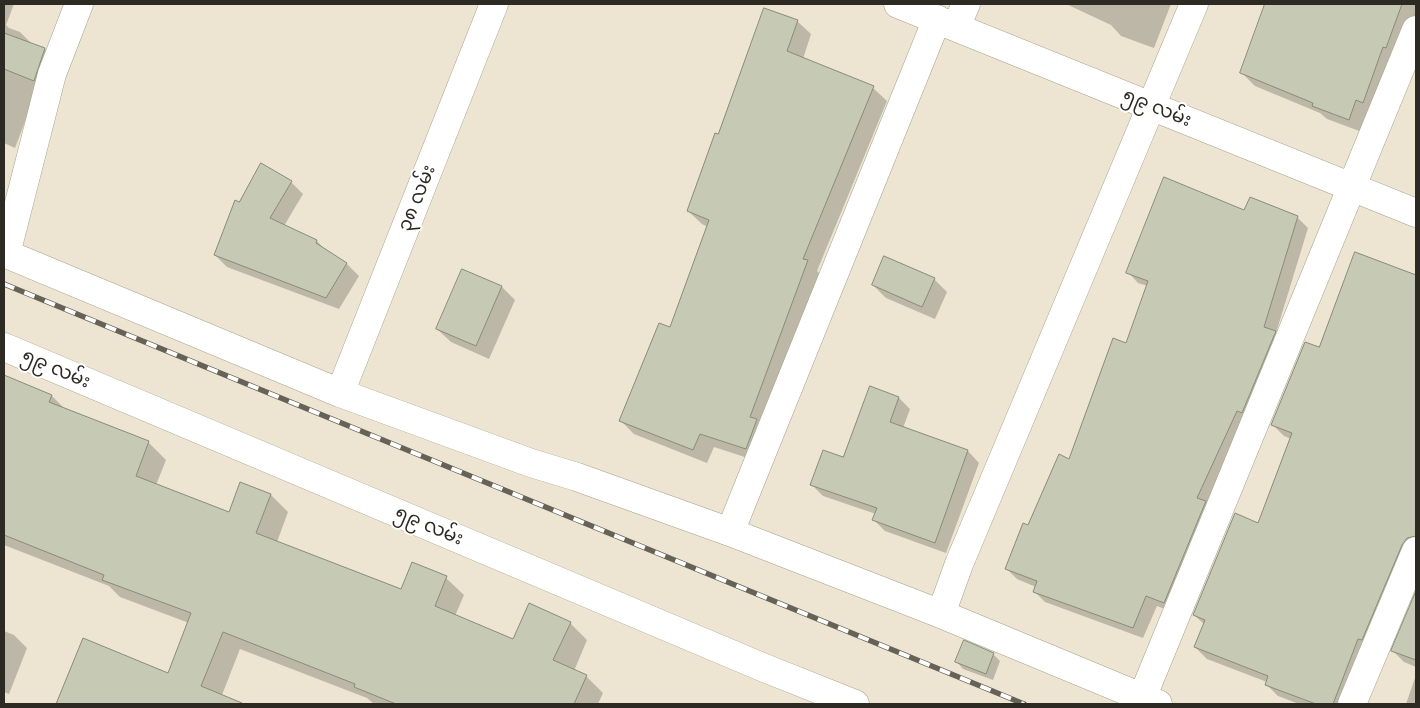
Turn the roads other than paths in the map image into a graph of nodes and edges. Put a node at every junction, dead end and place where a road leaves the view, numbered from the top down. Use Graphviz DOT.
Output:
graph roads {
  1 [pos="79,4"];
  2 [pos="494,4"];
  3 [pos="898,4"];
  4 [pos="1194,4"];
  5 [pos="953,16"];
  6 [pos="1416,30"];
  7 [pos="1153,106"];
  8 [pos="1353,187"];
  9 [pos="1416,212"];
  10 [pos="5,253"];
  11 [pos="4,346"];
  12 [pos="340,393"];
  13 [pos="730,532"];
  14 [pos="1416,551"];
  15 [pos="941,614"];
  16 [pos="1150,701"];
  17 [pos="855,704"];
  18 [pos="1352,704"];
  1 -- 10 [label="street"];
  2 -- 12 [label="street, ၃၈ လမ်း"];
  3 -- 5 [label="street, ၅၉ လမ်း"];
  4 -- 7 [label="street"];
  5 -- 7 [label="street, ၅၉ လမ်း"];
  5 -- 13 [label="street"];
  6 -- 8 [label="street"];
  7 -- 8 [label="street, ၅၉ လမ်း"];
  7 -- 15 [label="street"];
  8 -- 9 [label="street, ၅၉ လမ်း"];
  8 -- 16 [label="street"];
  10 -- 12 [label="street"];
  11 -- 17 [label="street, ၅၉ လမ်း"];
  12 -- 13 [label="street"];
  13 -- 15 [label="street"];
  14 -- 18 [label="street"];
  15 -- 16 [label="street"];
}
